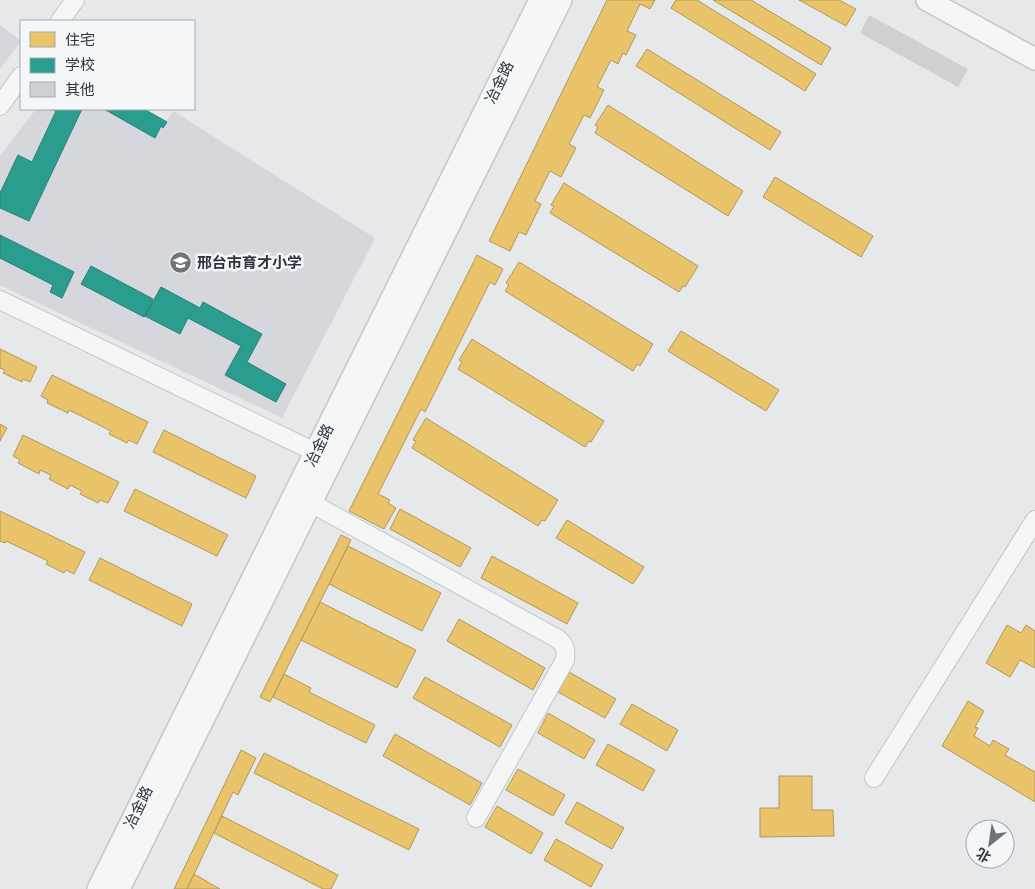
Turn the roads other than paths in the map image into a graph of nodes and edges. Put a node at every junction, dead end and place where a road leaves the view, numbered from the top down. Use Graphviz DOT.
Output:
graph roads {
  1 [pos="75,0"];
  2 [pos="540,0"];
  3 [pos="561,0"];
  4 [pos="926,0"];
  5 [pos="956,0"];
  6 [pos="61,20"];
  7 [pos="1035,43"];
  8 [pos="1035,59"];
  9 [pos="20,77"];
  10 [pos="0,106"];
  11 [pos="0,300"];
  12 [pos="315,452"];
  13 [pos="311,503"];
  14 [pos="1035,520"];
  15 [pos="874,778"];
  16 [pos="476,818"];
  17 [pos="98,889"];
  18 [pos="119,889"];
  1 -- 6 [label="street"];
  2 -- 12 [label="street, 冶金路"];
  3 -- 13 [label="street, 冶金路"];
  4 -- 8 [label="street"];
  5 -- 7 [label="street"];
  9 -- 10 [label="street"];
  11 -- 12 [label="street"];
  12 -- 17 [label="street, 冶金路"];
  13 -- 16 [label="street"];
  13 -- 18 [label="street, 冶金路"];
  14 -- 15 [label="street"];
}
